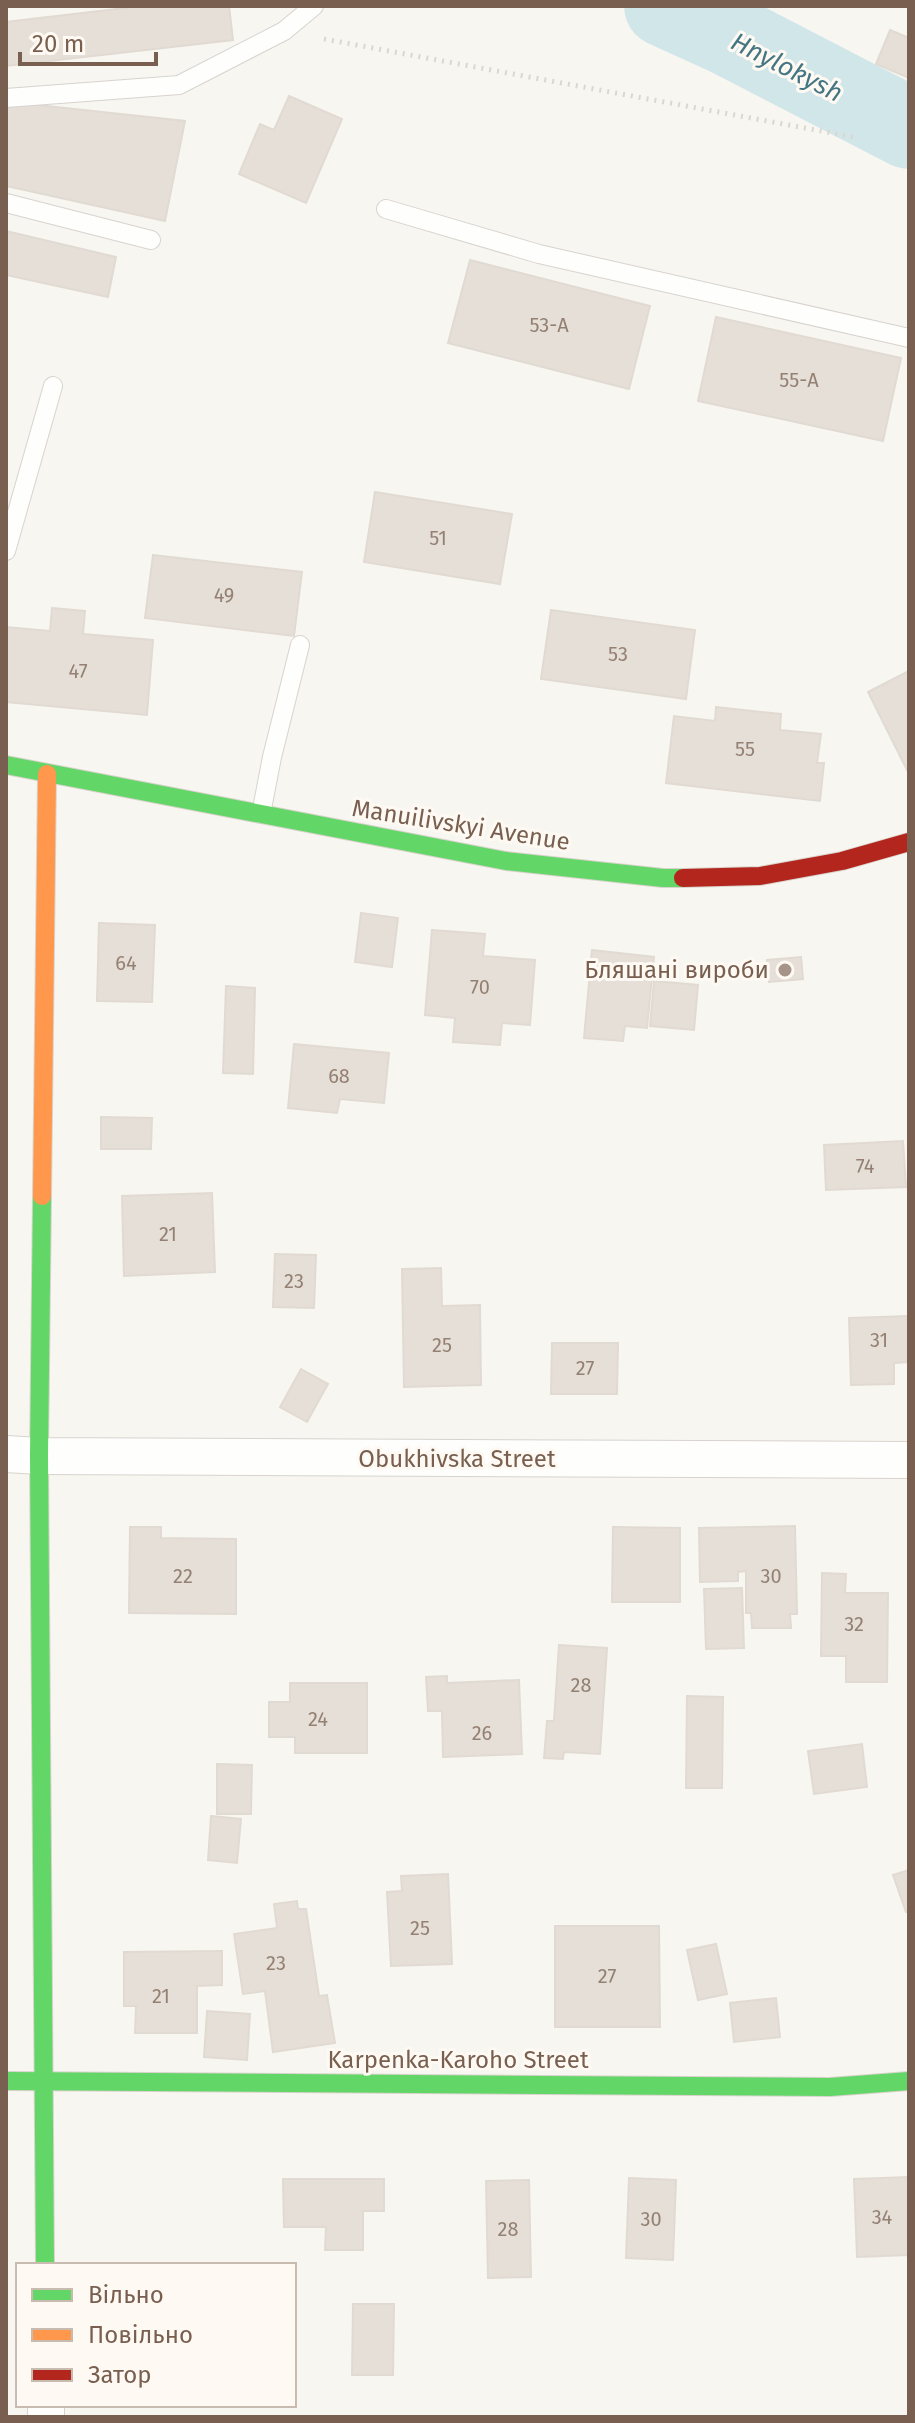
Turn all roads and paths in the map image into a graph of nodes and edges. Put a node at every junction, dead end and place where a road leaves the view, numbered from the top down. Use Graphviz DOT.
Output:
graph roads {
  1 [pos="314,6"];
  2 [pos="284,31"];
  3 [pos="6,98"];
  4 [pos="859,138"];
  5 [pos="6,203"];
  6 [pos="386,209"];
  7 [pos="151,240"];
  8 [pos="909,338"];
  9 [pos="53,386"];
  10 [pos="6,551"];
  11 [pos="300,645"];
  12 [pos="6,765"];
  13 [pos="47,774"];
  14 [pos="261,814"];
  15 [pos="909,842"];
  16 [pos="23,1455"];
  17 [pos="909,1460"];
  18 [pos="43,2080"];
  19 [pos="6,2081"];
  20 [pos="909,2081"];
  21 [pos="45,2263"];
  1 -- 2 [label="lane"];
  2 -- 3 [label="lane"];
  2 -- 4 [label="path"];
  5 -- 7 [label="lane"];
  6 -- 8 [label="lane"];
  9 -- 10 [label="lane"];
  11 -- 14 [label="lane"];
  12 -- 13 [label="street, Manuilivskyi Avenue"];
  13 -- 14 [label="street, Manuilivskyi Avenue"];
  13 -- 16 [label="street"];
  14 -- 15 [label="street, Manuilivskyi Avenue"];
  16 -- 17 [label="street, Obukhivska Street"];
  16 -- 18 [label="street"];
  18 -- 19 [label="street, Karpenka-Karoho Street"];
  18 -- 20 [label="street, Karpenka-Karoho Street"];
  18 -- 21 [label="street"];
}
